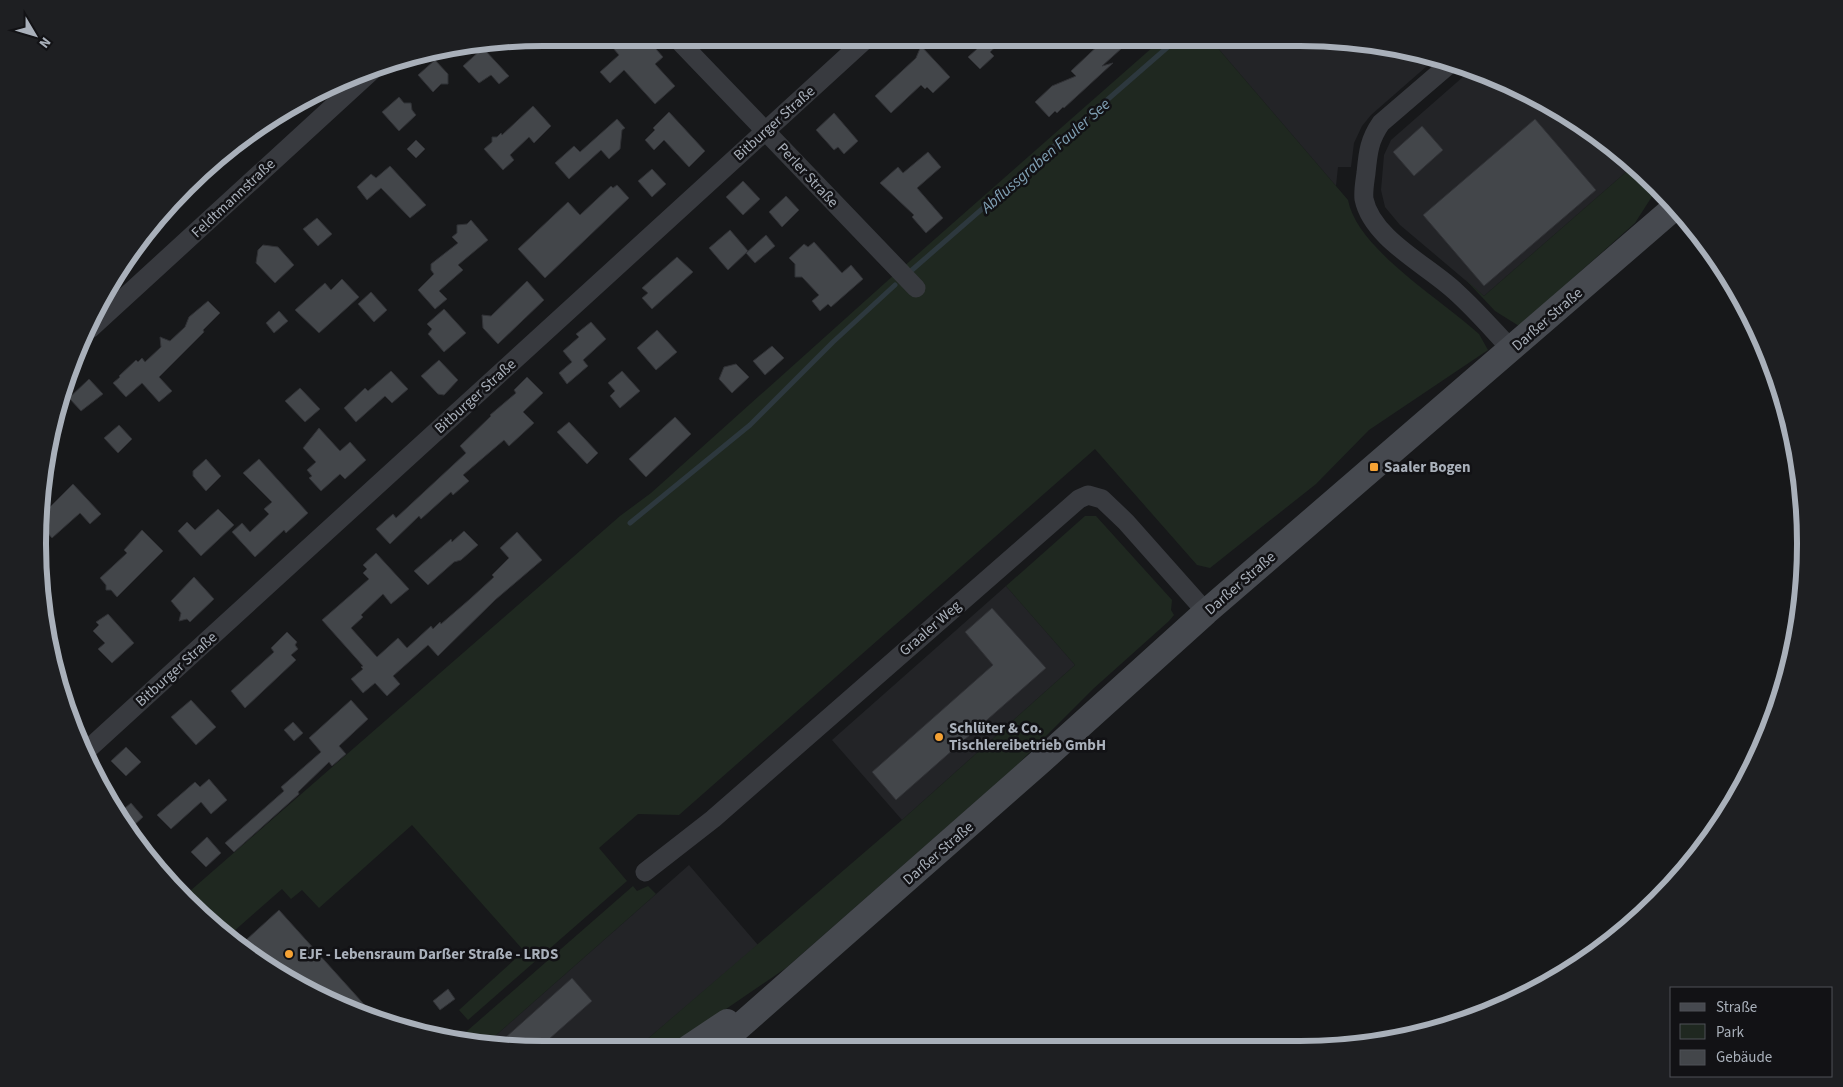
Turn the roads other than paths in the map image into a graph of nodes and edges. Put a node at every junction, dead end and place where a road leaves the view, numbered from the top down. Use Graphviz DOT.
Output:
graph roads {
  1 [pos="684,46"];
  2 [pos="858,46"];
  3 [pos="1445,68"];
  4 [pos="359,82"];
  5 [pos="767,130"];
  6 [pos="1669,212"];
  7 [pos="916,288"];
  8 [pos="100,320"];
  9 [pos="1512,350"];
  10 [pos="1206,612"];
  11 [pos="90,747"];
  12 [pos="645,872"];
  13 [pos="810,966"];
  14 [pos="698,1041"];
  15 [pos="723,1041"];
  1 -- 5 [label="street, Perler Straße"];
  2 -- 5 [label="street, Bitburger Straße"];
  3 -- 9 [label="street"];
  4 -- 8 [label="street, Feldtmannstraße"];
  5 -- 7 [label="street, Perler Straße"];
  5 -- 11 [label="street, Bitburger Straße"];
  6 -- 9 [label="main road, Darßer Straße"];
  9 -- 10 [label="main road, Darßer Straße"];
  10 -- 12 [label="street, Graaler Weg"];
  10 -- 13 [label="main road, Darßer Straße"];
  13 -- 14 [label="main road, Darßer Straße"];
  13 -- 15 [label="main road, Darßer Straße"];
}
